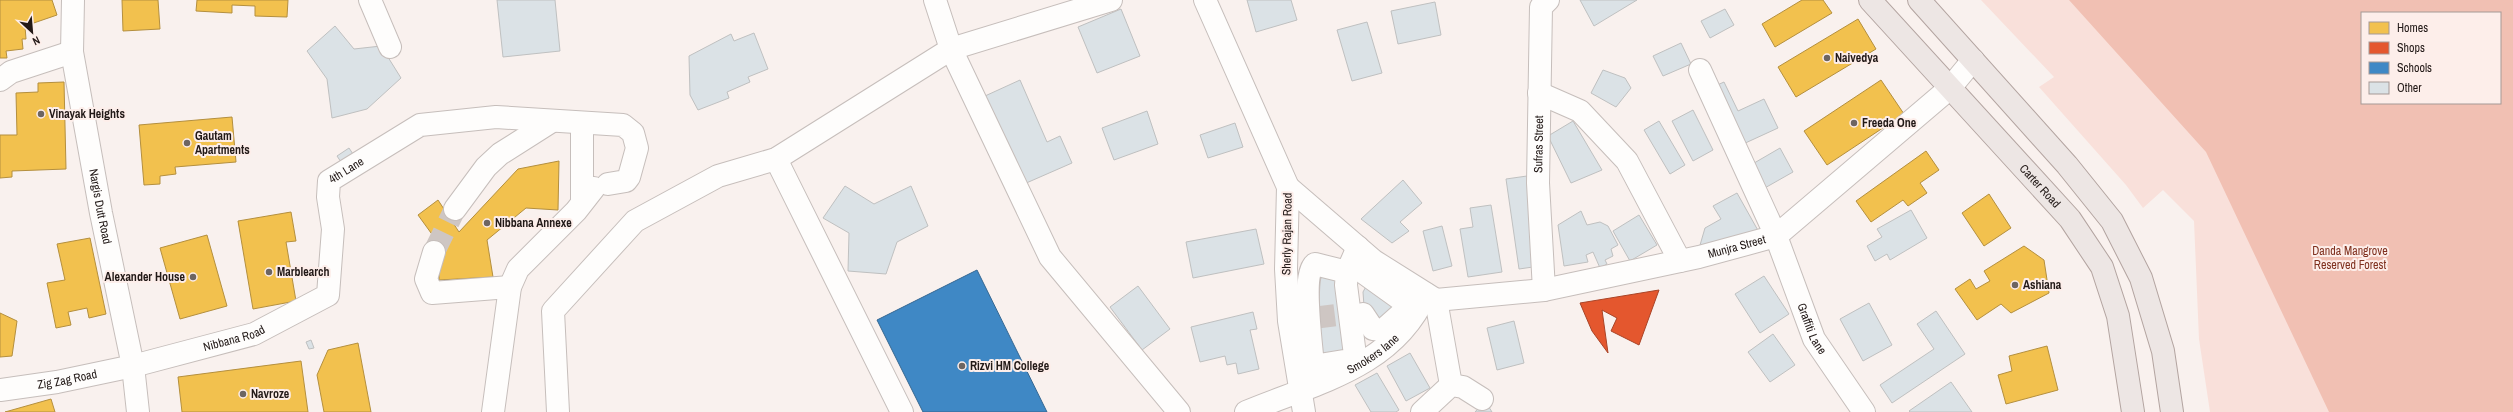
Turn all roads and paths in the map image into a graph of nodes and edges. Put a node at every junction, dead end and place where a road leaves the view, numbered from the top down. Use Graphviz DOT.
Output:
graph roads {
  1 [pos="73,0"];
  2 [pos="370,0"];
  3 [pos="935,0"];
  4 [pos="1111,0"];
  5 [pos="1205,0"];
  6 [pos="1870,0"];
  7 [pos="1919,0"];
  8 [pos="1539,2"];
  9 [pos="72,47"];
  10 [pos="390,48"];
  11 [pos="951,49"];
  12 [pos="0,60"];
  13 [pos="1973,60"];
  14 [pos="1700,70"];
  15 [pos="0,80"];
  16 [pos="1950,88"];
  17 [pos="1539,93"];
  18 [pos="552,121"];
  19 [pos="582,123"];
  20 [pos="776,159"];
  21 [pos="1288,187"];
  22 [pos="595,191"];
  23 [pos="456,209"];
  24 [pos="1776,236"];
  25 [pos="434,252"];
  26 [pos="1680,260"];
  27 [pos="1286,269"];
  28 [pos="1311,270"];
  29 [pos="1361,273"];
  30 [pos="510,287"];
  31 [pos="1544,290"];
  32 [pos="328,295"];
  33 [pos="1427,307"];
  34 [pos="1353,314"];
  35 [pos="1304,319"];
  36 [pos="133,366"];
  37 [pos="1303,375"];
  38 [pos="1451,385"];
  39 [pos="0,390"];
  40 [pos="1482,399"];
  41 [pos="138,412"];
  42 [pos="493,412"];
  43 [pos="558,412"];
  44 [pos="902,412"];
  45 [pos="1179,412"];
  46 [pos="1246,412"];
  47 [pos="1304,412"];
  48 [pos="1422,412"];
  49 [pos="1864,412"];
  50 [pos="2133,412"];
  51 [pos="2172,412"];
  1 -- 9 [label="street, Nargis Dutt Road"];
  2 -- 10 [label="street"];
  3 -- 11 [label="street"];
  4 -- 11 [label="street"];
  5 -- 21 [label="street, Sherly Rajan Road"];
  6 -- 16 [label="main road, Carter Road"];
  7 -- 13 [label="main road"];
  8 -- 17 [label="street, Sufras Street"];
  9 -- 12 [label="street"];
  9 -- 15 [label="street"];
  9 -- 36 [label="street, Nargis Dutt Road"];
  11 -- 20 [label="street"];
  11 -- 45 [label="street"];
  13 -- 16 [label="street, Munjra Street"];
  13 -- 51 [label="main road"];
  14 -- 24 [label="street, Graffiti Lane"];
  16 -- 24 [label="street, Munjra Street"];
  16 -- 50 [label="main road, Carter Road"];
  17 -- 26 [label="street"];
  17 -- 31 [label="street, Sufras Street"];
  18 -- 19 [label="street"];
  18 -- 23 [label="street"];
  18 -- 32 [label="street, 4th Lane"];
  19 -- 22 [label="street"];
  19 -- 22 [label="street"];
  20 -- 43 [label="street"];
  20 -- 44 [label="street"];
  21 -- 27 [label="street, Sherly Rajan Road"];
  21 -- 29 [label="street"];
  22 -- 30 [label="street"];
  24 -- 26 [label="street, Munjra Street"];
  24 -- 49 [label="street, Graffiti Lane"];
  25 -- 30 [label="street"];
  26 -- 31 [label="street, Munjra Street"];
  27 -- 28 [label="street"];
  27 -- 35 [label="street, Sherly Rajan Road"];
  28 -- 29 [label="street"];
  28 -- 35 [label="street"];
  29 -- 33 [label="street"];
  29 -- 34 [label="street"];
  30 -- 42 [label="street"];
  31 -- 33 [label="street, Munjra Street"];
  32 -- 36 [label="street, Nibbana Road"];
  33 -- 34 [label="street"];
  33 -- 37 [label="street, Smokers lane"];
  33 -- 38 [label="street"];
  34 -- 37 [label="street"];
  35 -- 37 [label="street, Sherly Rajan Road"];
  36 -- 39 [label="street, Zig Zag Road"];
  36 -- 41 [label="street, Nargis Dutt Road"];
  37 -- 46 [label="street"];
  37 -- 47 [label="street, Sherly Rajan Road"];
  38 -- 40 [label="street"];
  38 -- 48 [label="street"];
}
